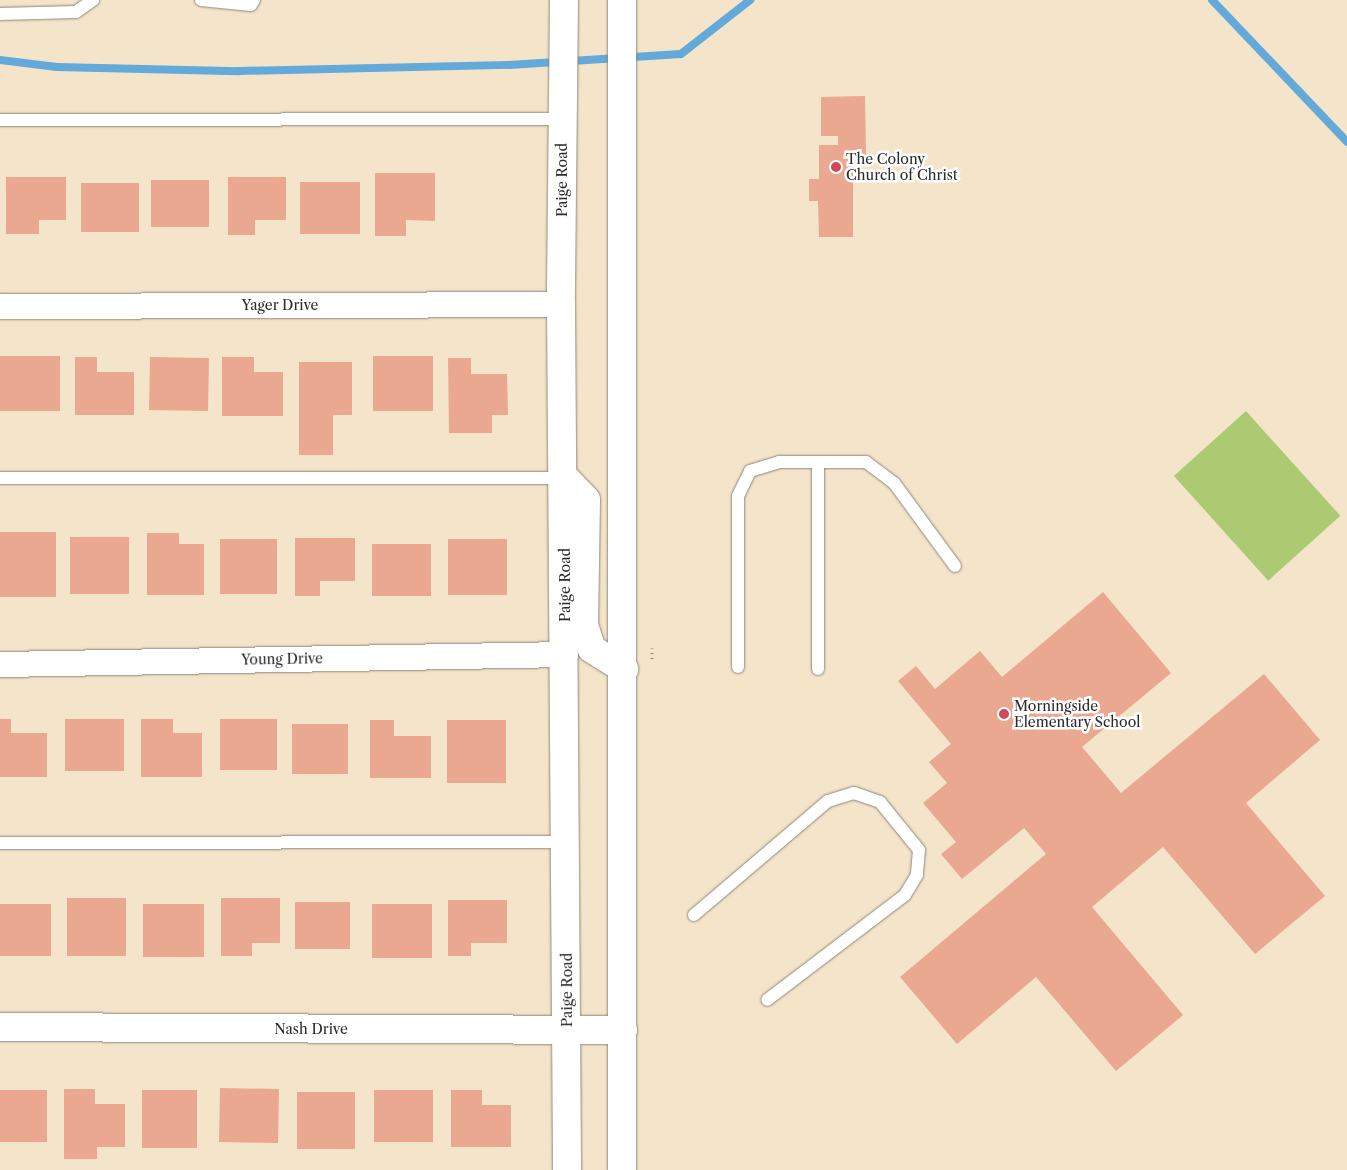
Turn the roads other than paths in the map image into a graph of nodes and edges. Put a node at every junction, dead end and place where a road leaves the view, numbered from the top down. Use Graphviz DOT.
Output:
graph roads {
  1 [pos="93,0"];
  2 [pos="201,0"];
  3 [pos="254,0"];
  4 [pos="622,9"];
  5 [pos="564,13"];
  6 [pos="0,14"];
  7 [pos="562,110"];
  8 [pos="0,120"];
  9 [pos="561,304"];
  10 [pos="0,306"];
  11 [pos="818,462"];
  12 [pos="0,478"];
  13 [pos="565,478"];
  14 [pos="955,566"];
  15 [pos="565,654"];
  16 [pos="0,664"];
  17 [pos="738,667"];
  18 [pos="624,669"];
  19 [pos="818,669"];
  20 [pos="567,842"];
  21 [pos="0,843"];
  22 [pos="694,915"];
  23 [pos="767,1000"];
  24 [pos="0,1027"];
  25 [pos="623,1030"];
  26 [pos="567,1031"];
  27 [pos="567,1170"];
  28 [pos="622,1170"];
  1 -- 6 [label="lane"];
  2 -- 3 [label="lane"];
  4 -- 18 [label="main road"];
  5 -- 7 [label="main road, Paige Road"];
  7 -- 8 [label="lane"];
  7 -- 9 [label="main road, Paige Road"];
  9 -- 10 [label="street, Yager Drive"];
  9 -- 13 [label="main road, Paige Road"];
  11 -- 14 [label="lane"];
  11 -- 17 [label="lane"];
  11 -- 19 [label="lane"];
  12 -- 13 [label="lane"];
  13 -- 15 [label="main road, Paige Road"];
  13 -- 18 [label="main road"];
  15 -- 16 [label="street, Young Drive"];
  15 -- 20 [label="main road, Paige Road"];
  18 -- 25 [label="main road"];
  20 -- 21 [label="lane"];
  20 -- 26 [label="main road, Paige Road"];
  22 -- 23 [label="lane"];
  24 -- 26 [label="main road, Nash Drive"];
  25 -- 26 [label="main road, Nash Drive"];
  25 -- 28 [label="main road"];
  26 -- 27 [label="main road, Paige Road"];
}
